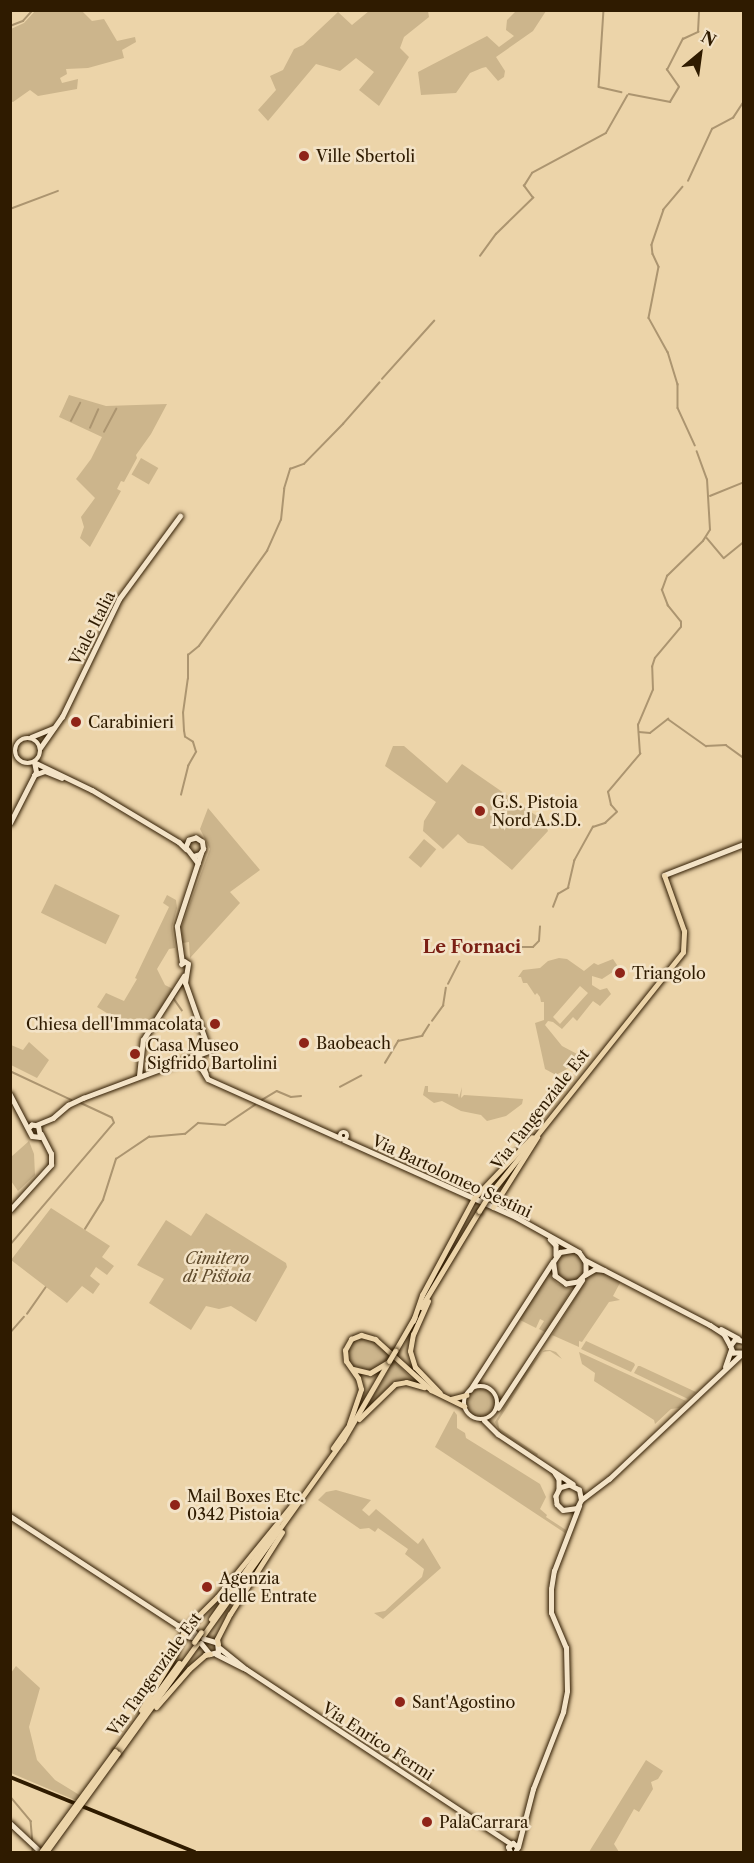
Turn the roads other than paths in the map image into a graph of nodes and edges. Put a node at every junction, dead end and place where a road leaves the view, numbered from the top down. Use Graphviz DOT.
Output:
graph roads {
  1 [pos="180,516"];
  2 [pos="56,727"];
  3 [pos="30,738"];
  4 [pos="17,746"];
  5 [pos="10,750"];
  6 [pos="40,751"];
  7 [pos="10,757"];
  8 [pos="18,760"];
  9 [pos="34,762"];
  10 [pos="27,764"];
  11 [pos="54,770"];
  12 [pos="34,775"];
  13 [pos="70,778"];
  14 [pos="10,823"];
  15 [pos="188,841"];
  16 [pos="179,842"];
  17 [pos="744,844"];
  18 [pos="186,849"];
  19 [pos="201,853"];
  20 [pos="194,856"];
  21 [pos="198,863"];
  22 [pos="664,875"];
  23 [pos="184,964"];
  24 [pos="198,1057"];
  25 [pos="155,1072"];
  26 [pos="139,1076"];
  27 [pos="132,1080"];
  28 [pos="11,1093"];
  29 [pos="34,1126"];
  30 [pos="538,1133"];
  31 [pos="39,1136"];
  32 [pos="481,1192"];
  33 [pos="474,1198"];
  34 [pos="482,1202"];
  35 [pos="493,1207"];
  36 [pos="10,1210"];
  37 [pos="544,1233"];
  38 [pos="573,1250"];
  39 [pos="554,1259"];
  40 [pos="585,1260"];
  41 [pos="611,1272"];
  42 [pos="438,1277"];
  43 [pos="584,1277"];
  44 [pos="413,1321"];
  45 [pos="710,1325"];
  46 [pos="741,1340"];
  47 [pos="730,1347"];
  48 [pos="743,1353"];
  49 [pos="389,1361"];
  50 [pos="350,1367"];
  51 [pos="723,1372"];
  52 [pos="431,1390"];
  53 [pos="468,1392"];
  54 [pos="447,1399"];
  55 [pos="464,1406"];
  56 [pos="496,1411"];
  57 [pos="484,1420"];
  58 [pos="350,1426"];
  59 [pos="496,1432"];
  60 [pos="553,1471"];
  61 [pos="576,1488"];
  62 [pos="559,1489"];
  63 [pos="597,1489"];
  64 [pos="581,1500"];
  65 [pos="579,1506"];
  66 [pos="563,1510"];
  67 [pos="10,1516"];
  68 [pos="287,1516"];
  69 [pos="570,1524"];
  70 [pos="177,1624"];
  71 [pos="187,1627"];
  72 [pos="183,1633"];
  73 [pos="199,1638"];
  74 [pos="219,1646"];
  75 [pos="213,1654"];
  76 [pos="246,1669"];
  77 [pos="132,1731"];
  78 [pos="117,1752"];
  79 [pos="10,1823"];
  80 [pos="519,1836"];
  81 [pos="510,1847"];
  82 [pos="518,1850"];
  83 [pos="41,1852"];
  84 [pos="46,1852"];
  1 -- 2 [label="street, Viale Italia"];
  2 -- 3 [label="street"];
  2 -- 6 [label="street, Viale Italia"];
  3 -- 4 [label="street"];
  3 -- 6 [label="street"];
  4 -- 5 [label="street"];
  4 -- 8 [label="street"];
  6 -- 9 [label="street"];
  6 -- 11 [label="street"];
  7 -- 8 [label="street"];
  8 -- 10 [label="street"];
  9 -- 10 [label="street"];
  9 -- 11 [label="street"];
  9 -- 12 [label="street"];
  10 -- 12 [label="street"];
  11 -- 13 [label="street"];
  12 -- 13 [label="street"];
  12 -- 14 [label="street"];
  13 -- 16 [label="street"];
  15 -- 16 [label="street"];
  15 -- 18 [label="street"];
  15 -- 19 [label="street"];
  16 -- 18 [label="street"];
  17 -- 22 [label="street"];
  18 -- 20 [label="street"];
  19 -- 20 [label="street"];
  19 -- 21 [label="street"];
  20 -- 21 [label="street"];
  21 -- 23 [label="street"];
  22 -- 30 [label="main road, Via Tangenziale Est"];
  23 -- 24 [label="street"];
  23 -- 26 [label="street"];
  24 -- 25 [label="street"];
  24 -- 33 [label="street, Via Bartolomeo Sestini"];
  25 -- 26 [label="street"];
  25 -- 27 [label="street"];
  26 -- 27 [label="street"];
  27 -- 29 [label="street"];
  28 -- 29 [label="street"];
  29 -- 31 [label="street"];
  29 -- 31 [label="street"];
  30 -- 32 [label="main road"];
  30 -- 35 [label="main road"];
  30 -- 42 [label="main road, Via Tangenziale Est, bridge"];
  31 -- 36 [label="street"];
  32 -- 33 [label="main road"];
  32 -- 34 [label="main road"];
  33 -- 34 [label="street, Via Bartolomeo Sestini"];
  33 -- 44 [label="main road"];
  34 -- 35 [label="street, Via Bartolomeo Sestini"];
  35 -- 37 [label="street, Via Bartolomeo Sestini"];
  37 -- 38 [label="street, Via Bartolomeo Sestini"];
  37 -- 39 [label="street"];
  38 -- 39 [label="street"];
  38 -- 40 [label="street"];
  39 -- 43 [label="street"];
  39 -- 53 [label="street"];
  40 -- 41 [label="street"];
  40 -- 43 [label="street"];
  41 -- 43 [label="street"];
  41 -- 45 [label="street"];
  42 -- 44 [label="main road, Via Tangenziale Est"];
  42 -- 54 [label="main road"];
  43 -- 56 [label="street"];
  44 -- 49 [label="main road, Via Tangenziale Est, bridge"];
  45 -- 46 [label="street"];
  45 -- 47 [label="street"];
  46 -- 47 [label="street"];
  47 -- 48 [label="street"];
  47 -- 51 [label="street"];
  48 -- 51 [label="street"];
  49 -- 50 [label="main road"];
  49 -- 58 [label="main road, Via Tangenziale Est"];
  50 -- 52 [label="main road"];
  50 -- 58 [label="main road"];
  51 -- 63 [label="street"];
  52 -- 54 [label="main road"];
  52 -- 58 [label="main road"];
  53 -- 54 [label="main road"];
  53 -- 55 [label="street"];
  53 -- 56 [label="street"];
  54 -- 55 [label="main road"];
  55 -- 57 [label="street"];
  56 -- 57 [label="street"];
  56 -- 59 [label="street"];
  57 -- 59 [label="street"];
  58 -- 68 [label="main road, Via Tangenziale Est"];
  59 -- 60 [label="street"];
  60 -- 61 [label="street"];
  60 -- 62 [label="street"];
  61 -- 62 [label="street"];
  61 -- 63 [label="street"];
  61 -- 64 [label="street"];
  62 -- 66 [label="street"];
  63 -- 64 [label="street"];
  64 -- 65 [label="street"];
  65 -- 66 [label="street"];
  65 -- 69 [label="street"];
  66 -- 69 [label="street"];
  67 -- 70 [label="street, Via Enrico Fermi"];
  68 -- 71 [label="main road"];
  68 -- 73 [label="main road, Via Tangenziale Est"];
  68 -- 74 [label="main road"];
  69 -- 80 [label="street"];
  70 -- 71 [label="street, Via Enrico Fermi"];
  70 -- 72 [label="street, Via Enrico Fermi"];
  71 -- 72 [label="street"];
  71 -- 73 [label="street, Via Enrico Fermi"];
  72 -- 73 [label="street, Via Enrico Fermi"];
  72 -- 77 [label="main road"];
  73 -- 74 [label="street, Via Enrico Fermi"];
  73 -- 75 [label="street, Via Enrico Fermi"];
  73 -- 77 [label="main road, Via Tangenziale Est"];
  74 -- 75 [label="street"];
  74 -- 76 [label="street, Via Enrico Fermi"];
  75 -- 76 [label="street, Via Enrico Fermi"];
  75 -- 77 [label="main road"];
  76 -- 81 [label="street, Via Enrico Fermi"];
  77 -- 78 [label="main road, Via Tangenziale Est"];
  78 -- 83 [label="main road, Via Tangenziale Est, bridge"];
  78 -- 84 [label="main road, Via Tangenziale Est, bridge"];
  79 -- 83 [label="street"];
  80 -- 81 [label="street"];
  80 -- 82 [label="street"];
  81 -- 82 [label="street"];
}
